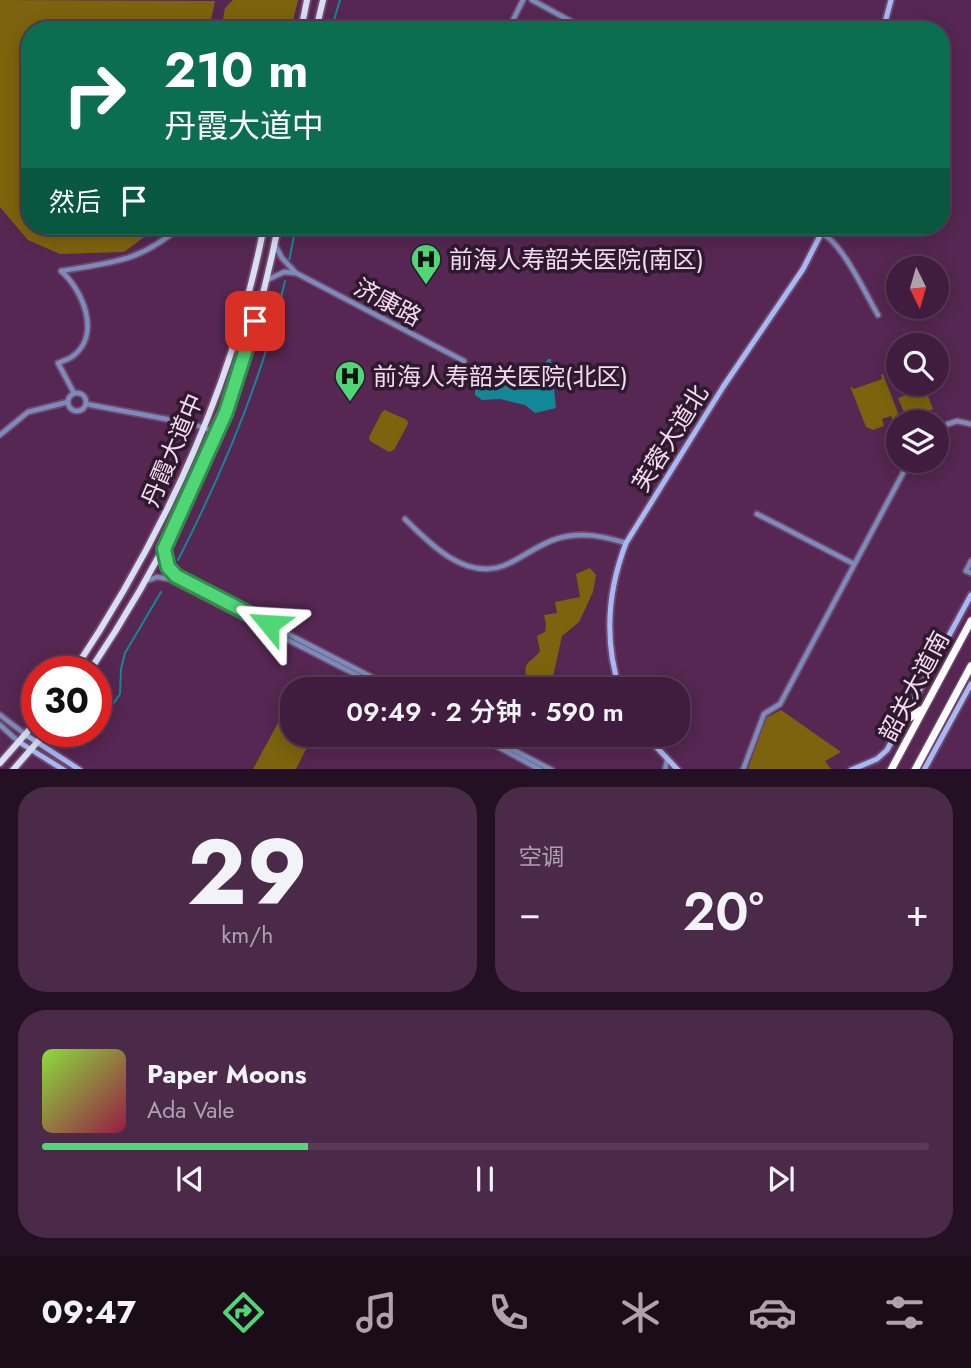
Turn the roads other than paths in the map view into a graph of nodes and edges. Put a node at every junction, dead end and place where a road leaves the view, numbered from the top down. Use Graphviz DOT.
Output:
graph roads {
  1 [pos="307,0"];
  2 [pos="323,0"];
  3 [pos="523,0"];
  4 [pos="532,0"];
  5 [pos="891,0"];
  6 [pos="303,21"];
  7 [pos="318,21"];
  8 [pos="512,21"];
  9 [pos="570,21"];
  10 [pos="885,21"];
  11 [pos="171,235"];
  12 [pos="262,235"];
  13 [pos="277,235"];
  14 [pos="821,235"];
  15 [pos="824,235"];
  16 [pos="275,245"];
  17 [pos="296,273"];
  18 [pos="267,280"];
  19 [pos="878,315"];
  20 [pos="464,361"];
  21 [pos="74,393"];
  22 [pos="68,402"];
  23 [pos="86,404"];
  24 [pos="949,424"];
  25 [pos="971,424"];
  26 [pos="204,428"];
  27 [pos="217,433"];
  28 [pos="0,435"];
  29 [pos="903,473"];
  30 [pos="757,514"];
  31 [pos="405,519"];
  32 [pos="626,543"];
  33 [pos="164,549"];
  34 [pos="971,561"];
  35 [pos="854,564"];
  36 [pos="971,573"];
  37 [pos="146,581"];
  38 [pos="971,595"];
  39 [pos="971,621"];
  40 [pos="83,656"];
  41 [pos="99,656"];
  42 [pos="971,666"];
  43 [pos="361,677"];
  44 [pos="372,677"];
  45 [pos="617,677"];
  46 [pos="971,684"];
  47 [pos="924,708"];
  48 [pos="0,715"];
  49 [pos="902,723"];
  50 [pos="0,725"];
  51 [pos="21,731"];
  52 [pos="19,742"];
  53 [pos="33,747"];
  54 [pos="43,747"];
  55 [pos="499,747"];
  56 [pos="509,747"];
  57 [pos="656,747"];
  58 [pos="30,750"];
  59 [pos="667,760"];
  60 [pos="0,763"];
  61 [pos="13,769"];
  62 [pos="64,769"];
  63 [pos="80,769"];
  64 [pos="541,769"];
  65 [pos="552,769"];
  66 [pos="665,769"];
  67 [pos="678,769"];
  68 [pos="743,769"];
  69 [pos="851,769"];
  70 [pos="891,769"];
  71 [pos="915,769"];
  72 [pos="925,769"];
  1 -- 6 [label="main road"];
  2 -- 7 [label="main road"];
  3 -- 8 [label="street"];
  4 -- 9 [label="street"];
  5 -- 10 [label="main road"];
  11 -- 21 [label="street"];
  12 -- 26 [label="main road, 丹霞大道中"];
  13 -- 16 [label="main road, 丹霞大道中"];
  14 -- 32 [label="main road, 芙蓉大道北"];
  15 -- 19 [label="street"];
  16 -- 17 [label="street, 济康路"];
  16 -- 18 [label="main road, 丹霞大道中"];
  17 -- 18 [label="street"];
  17 -- 20 [label="street, 济康路"];
  18 -- 27 [label="main road, 丹霞大道中"];
  21 -- 22 [label="street"];
  21 -- 23 [label="street"];
  22 -- 23 [label="street"];
  22 -- 28 [label="street"];
  23 -- 26 [label="street"];
  24 -- 25 [label="street"];
  26 -- 27 [label="street"];
  26 -- 40 [label="main road, 丹霞大道中"];
  27 -- 33 [label="main road, 丹霞大道中"];
  29 -- 35 [label="street"];
  30 -- 35 [label="street"];
  31 -- 32 [label="street"];
  32 -- 45 [label="main road, 芙蓉大道北"];
  33 -- 37 [label="main road, 丹霞大道中"];
  33 -- 44 [label="street"];
  34 -- 36 [label="street"];
  35 -- 68 [label="street"];
  37 -- 41 [label="main road, 丹霞大道中"];
  37 -- 43 [label="street"];
  38 -- 49 [label="main road"];
  39 -- 47 [label="highway, 韶关大道南"];
  42 -- 71 [label="highway, 韶关大道南"];
  46 -- 72 [label="main road"];
  47 -- 49 [label="highway"];
  47 -- 70 [label="highway, 韶关大道南"];
  48 -- 51 [label="street"];
  49 -- 69 [label="main road"];
  50 -- 52 [label="street"];
  52 -- 58 [label="main road"];
  52 -- 60 [label="main road"];
  53 -- 58 [label="main road"];
  54 -- 63 [label="main road"];
  55 -- 64 [label="street"];
  56 -- 65 [label="street"];
  57 -- 59 [label="main road"];
  58 -- 61 [label="main road"];
  58 -- 62 [label="main road"];
  59 -- 66 [label="street"];
  59 -- 67 [label="main road"];
}
